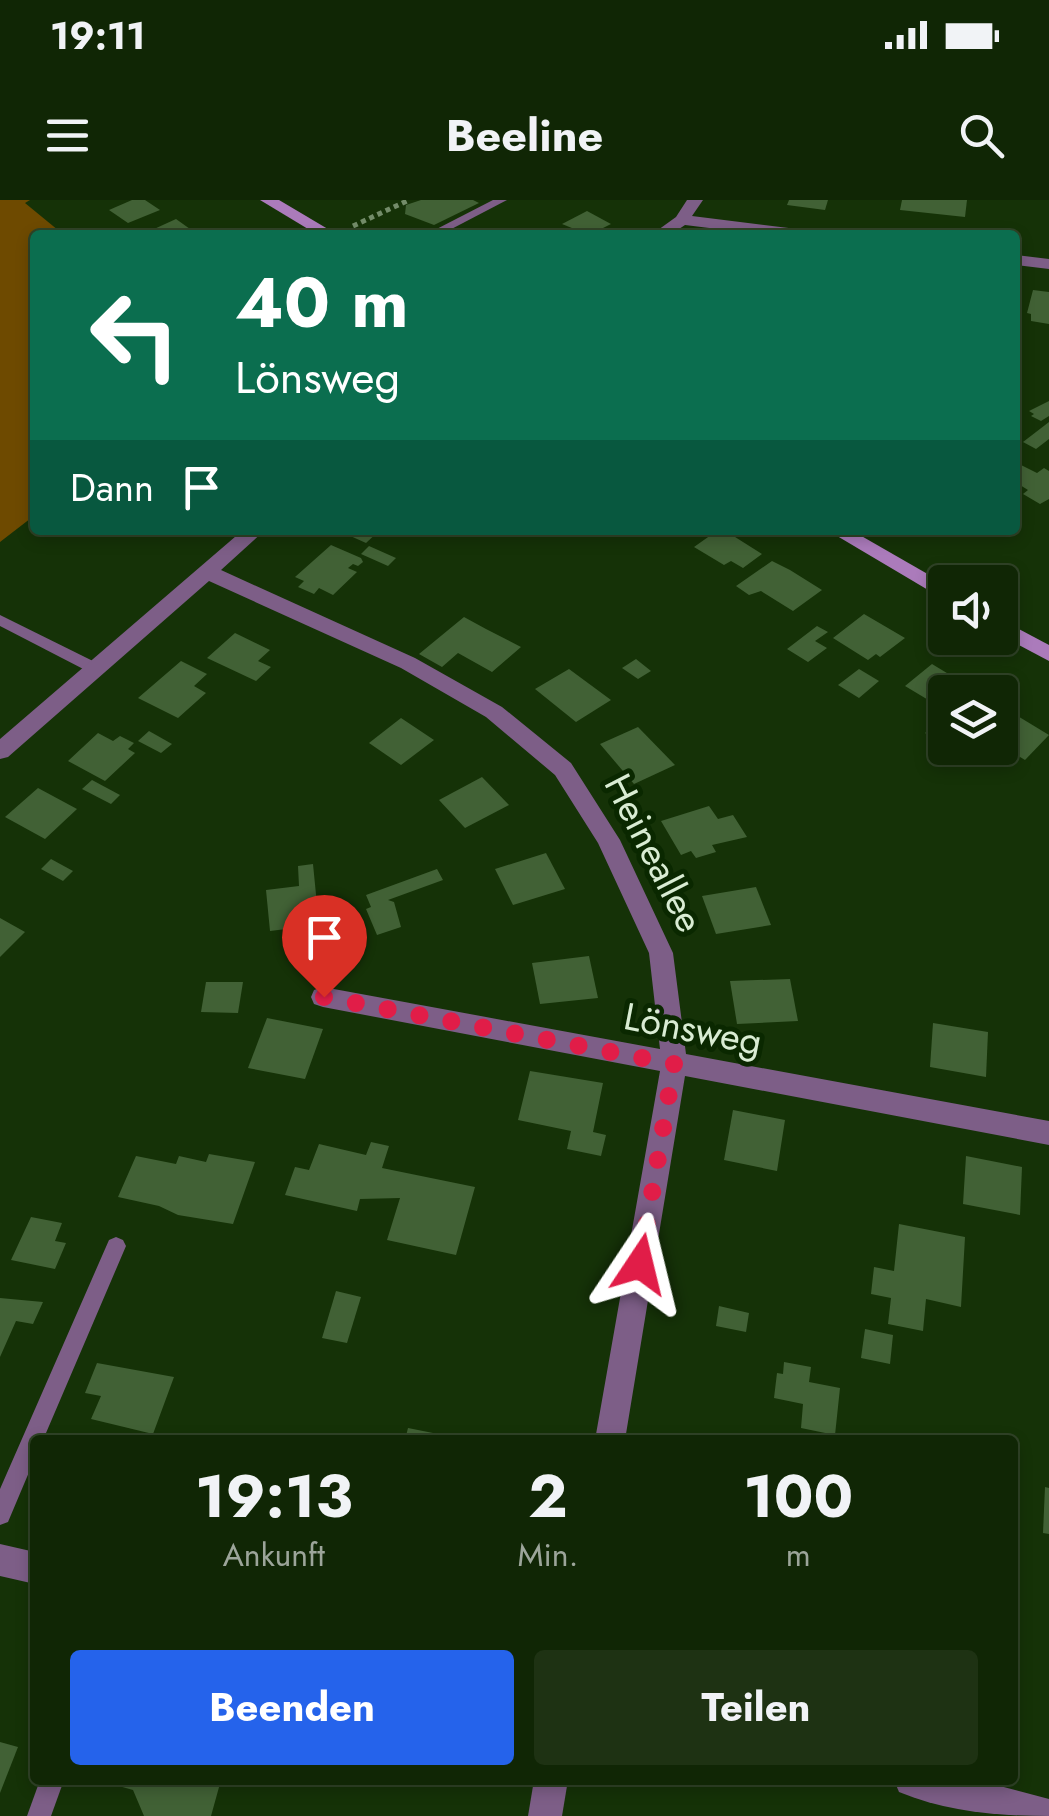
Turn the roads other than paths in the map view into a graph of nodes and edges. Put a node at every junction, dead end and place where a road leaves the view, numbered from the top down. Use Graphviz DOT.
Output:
graph roads {
  1 [pos="268,200"];
  2 [pos="502,200"];
  3 [pos="695,200"];
  4 [pos="682,220"];
  5 [pos="321,230"];
  6 [pos="441,230"];
  7 [pos="667,230"];
  8 [pos="764,230"];
  9 [pos="1020,261"];
  10 [pos="1049,264"];
  11 [pos="249,535"];
  12 [pos="846,535"];
  13 [pos="207,572"];
  14 [pos="928,583"];
  15 [pos="0,620"];
  16 [pos="1018,636"];
  17 [pos="1049,654"];
  18 [pos="96,668"];
  19 [pos="0,751"];
  20 [pos="324,997"];
  21 [pos="674,1064"];
  22 [pos="1049,1133"];
  23 [pos="116,1246"];
  24 [pos="34,1435"];
  25 [pos="611,1435"];
  26 [pos="30,1445"];
  27 [pos="0,1514"];
  28 [pos="0,1560"];
  29 [pos="30,1567"];
  30 [pos="50,1785"];
  31 [pos="550,1785"];
  32 [pos="930,1785"];
  33 [pos="39,1816"];
  34 [pos="545,1816"];
  35 [pos="1049,1816"];
  1 -- 5 [label="main road"];
  2 -- 6 [label="lane"];
  3 -- 4 [label="street"];
  4 -- 7 [label="street"];
  4 -- 8 [label="street"];
  9 -- 10 [label="street"];
  11 -- 13 [label="street"];
  12 -- 14 [label="main road"];
  13 -- 18 [label="street"];
  13 -- 21 [label="street, Heineallee"];
  15 -- 18 [label="lane"];
  16 -- 17 [label="main road"];
  18 -- 19 [label="street"];
  20 -- 21 [label="street, Lönsweg"];
  21 -- 22 [label="street, Lönsweg"];
  21 -- 25 [label="street, Heineallee"];
  23 -- 24 [label="lane"];
  26 -- 27 [label="lane"];
  28 -- 29 [label="street"];
  30 -- 33 [label="lane"];
  31 -- 34 [label="street"];
  32 -- 35 [label="street"];
}
